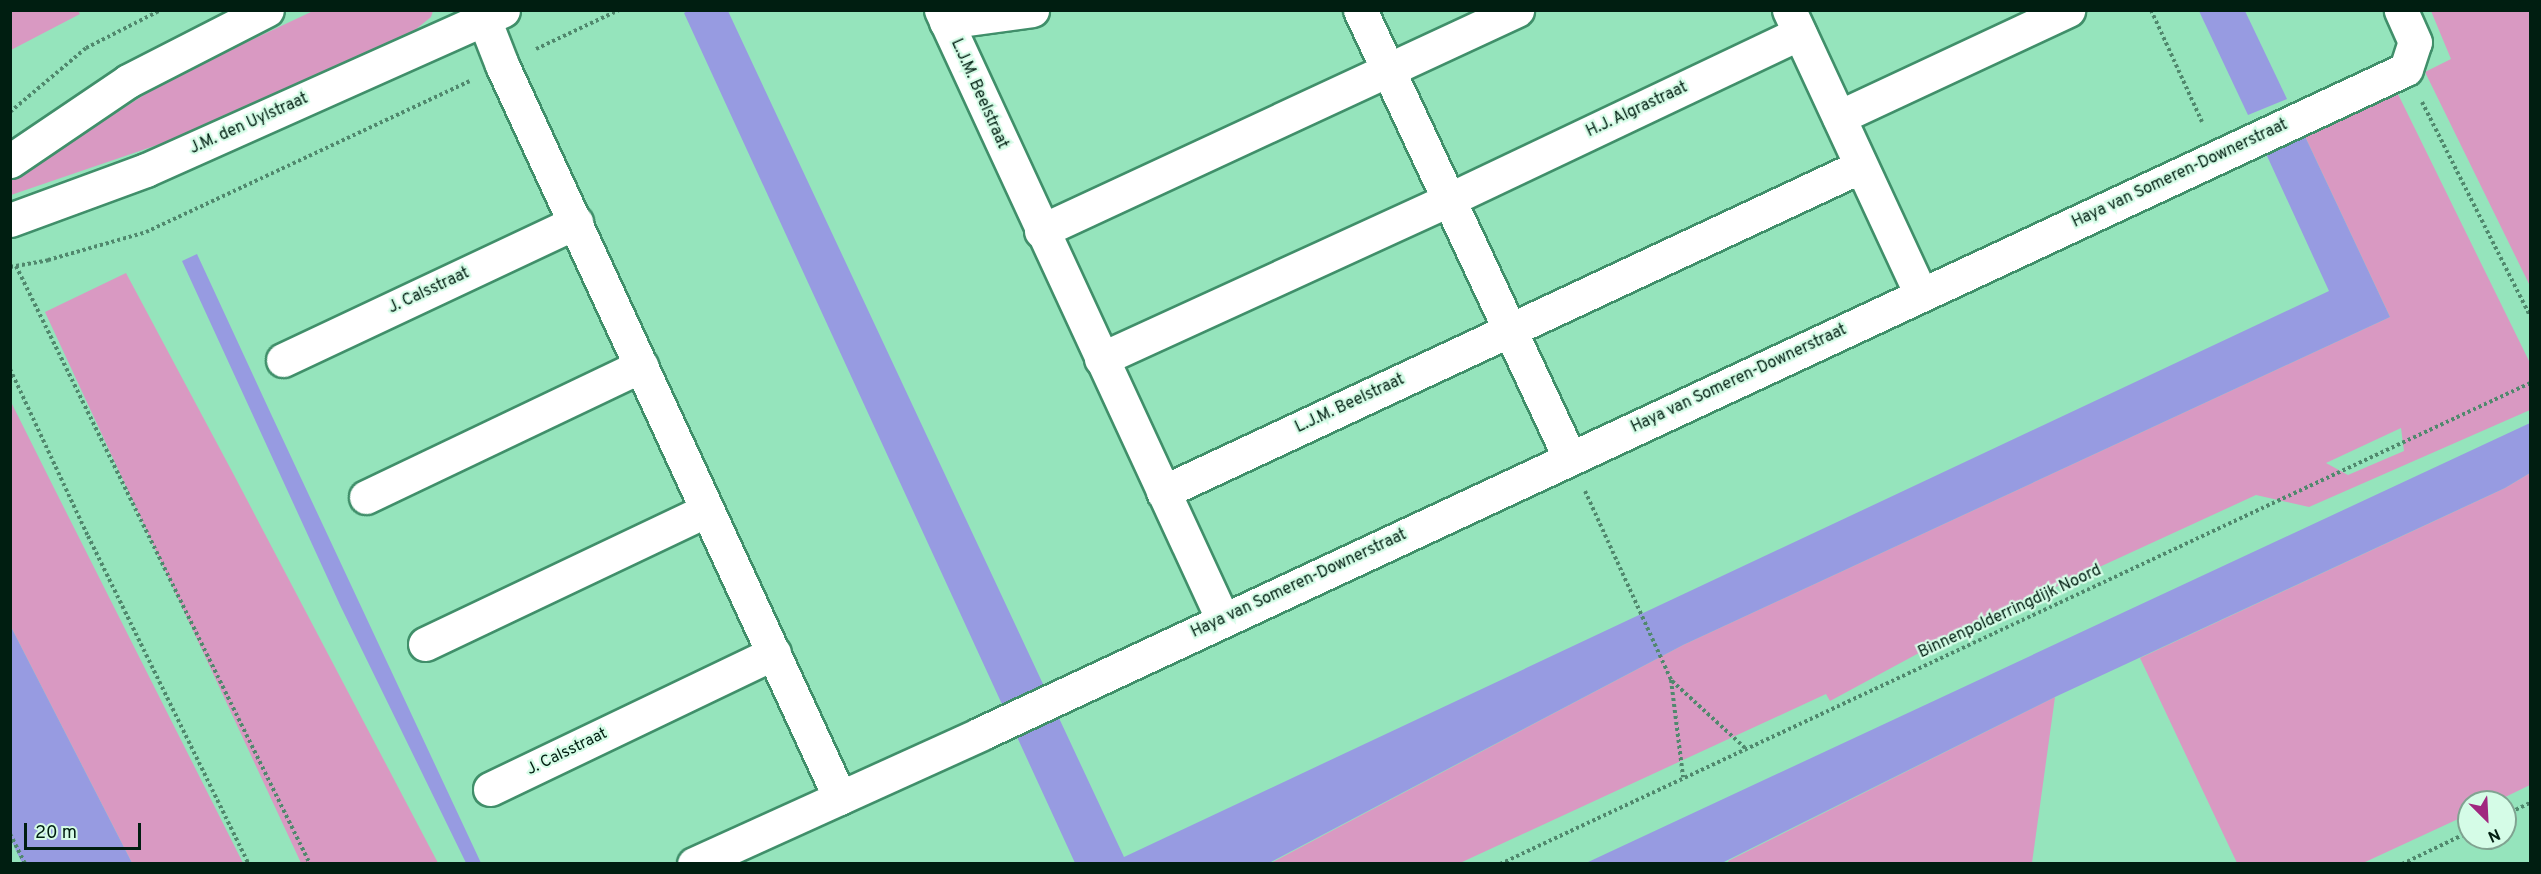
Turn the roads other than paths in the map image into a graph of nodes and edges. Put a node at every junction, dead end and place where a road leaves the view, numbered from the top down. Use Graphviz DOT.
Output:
graph roads {
  1 [pos="267,10"];
  2 [pos="1032,10"];
  3 [pos="1360,10"];
  4 [pos="1517,10"];
  5 [pos="2068,10"];
  6 [pos="2402,10"];
  7 [pos="489,14"];
  8 [pos="943,16"];
  9 [pos="1794,22"];
  10 [pos="1388,72"];
  11 [pos="1839,117"];
  12 [pos="10,161"];
  13 [pos="1861,166"];
  14 [pos="1461,194"];
  15 [pos="10,220"];
  16 [pos="576,222"];
  17 [pos="1041,231"];
  18 [pos="1921,294"];
  19 [pos="1523,323"];
  20 [pos="1101,359"];
  21 [pos="283,360"];
  22 [pos="641,366"];
  23 [pos="1570,458"];
  24 [pos="1163,492"];
  25 [pos="366,497"];
  26 [pos="707,510"];
  27 [pos="1222,620"];
  28 [pos="425,644"];
  29 [pos="774,653"];
  30 [pos="490,789"];
  31 [pos="840,798"];
  32 [pos="694,864"];
  1 -- 12 [label="street"];
  2 -- 8 [label="street, L.J.M. Beelstraat"];
  3 -- 10 [label="street"];
  4 -- 10 [label="street"];
  5 -- 11 [label="street"];
  6 -- 18 [label="street, Haya van Someren-Downerstraat"];
  7 -- 15 [label="street, J.M. den Uylstraat"];
  7 -- 16 [label="street"];
  8 -- 17 [label="street, L.J.M. Beelstraat"];
  9 -- 11 [label="street, H.J. Algrastraat"];
  9 -- 14 [label="street, H.J. Algrastraat"];
  10 -- 14 [label="street"];
  10 -- 17 [label="street"];
  11 -- 13 [label="street, H.J. Algrastraat"];
  13 -- 18 [label="street, H.J. Algrastraat"];
  13 -- 19 [label="street"];
  14 -- 19 [label="street"];
  14 -- 20 [label="street"];
  16 -- 21 [label="street, J. Calsstraat"];
  16 -- 22 [label="street"];
  17 -- 20 [label="street, L.J.M. Beelstraat"];
  18 -- 23 [label="street, Haya van Someren-Downerstraat"];
  19 -- 23 [label="street"];
  19 -- 24 [label="street, L.J.M. Beelstraat"];
  20 -- 24 [label="street, L.J.M. Beelstraat"];
  22 -- 25 [label="street"];
  22 -- 26 [label="street"];
  23 -- 27 [label="street, Haya van Someren-Downerstraat"];
  24 -- 27 [label="street, L.J.M. Beelstraat"];
  26 -- 28 [label="street"];
  26 -- 29 [label="street"];
  27 -- 31 [label="street, Haya van Someren-Downerstraat"];
  29 -- 30 [label="street, J. Calsstraat"];
  29 -- 31 [label="street"];
  31 -- 32 [label="street"];
}
